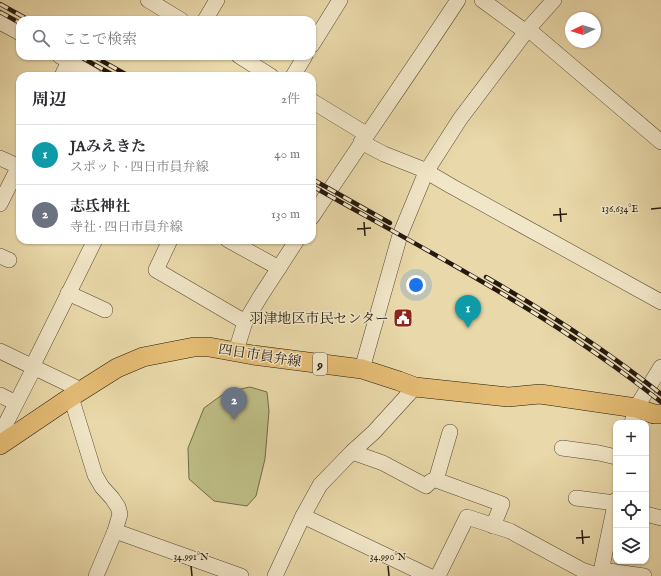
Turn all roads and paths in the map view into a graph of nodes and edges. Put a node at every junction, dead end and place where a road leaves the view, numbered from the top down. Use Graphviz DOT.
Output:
graph roads {
  1 [pos="148,0"];
  2 [pos="217,0"];
  3 [pos="340,0"];
  4 [pos="458,0"];
  5 [pos="482,0"];
  6 [pos="554,0"];
  7 [pos="174,16"];
  8 [pos="207,16"];
  9 [pos="0,22"];
  10 [pos="527,30"];
  11 [pos="16,31"];
  12 [pos="316,39"];
  13 [pos="65,60"];
  14 [pos="67,60"];
  15 [pos="245,60"];
  16 [pos="303,60"];
  17 [pos="63,72"];
  18 [pos="87,72"];
  19 [pos="265,72"];
  20 [pos="295,72"];
  21 [pos="316,104"];
  22 [pos="364,138"];
  23 [pos="661,142"];
  24 [pos="0,158"];
  25 [pos="16,164"];
  26 [pos="426,172"];
  27 [pos="16,174"];
  28 [pos="0,204"];
  29 [pos="316,211"];
  30 [pos="92,244"];
  31 [pos="168,244"];
  32 [pos="235,244"];
  33 [pos="294,244"];
  34 [pos="279,268"];
  35 [pos="68,293"];
  36 [pos="661,302"];
  37 [pos="105,310"];
  38 [pos="245,322"];
  39 [pos="0,351"];
  40 [pos="236,351"];
  41 [pos="33,367"];
  42 [pos="661,367"];
  43 [pos="362,369"];
  44 [pos="415,387"];
  45 [pos="76,394"];
  46 [pos="0,396"];
  47 [pos="16,403"];
  48 [pos="661,414"];
  49 [pos="634,415"];
  50 [pos="450,432"];
  51 [pos="1,438"];
  52 [pos="562,448"];
  53 [pos="352,452"];
  54 [pos="613,456"];
  55 [pos="436,480"];
  56 [pos="576,498"];
  57 [pos="613,504"];
  58 [pos="649,515"];
  59 [pos="303,516"];
  60 [pos="613,518"];
  61 [pos="661,518"];
  62 [pos="493,526"];
  63 [pos="115,531"];
  64 [pos="601,574"];
  65 [pos="96,576"];
  66 [pos="241,576"];
  67 [pos="275,576"];
  68 [pos="429,576"];
  69 [pos="438,576"];
  70 [pos="644,576"];
  1 -- 7 [label="street"];
  2 -- 8 [label="street"];
  3 -- 12 [label="street"];
  4 -- 22 [label="street"];
  5 -- 10 [label="street"];
  6 -- 10 [label="street"];
  9 -- 11 [label="street"];
  10 -- 23 [label="street"];
  10 -- 26 [label="street"];
  13 -- 17 [label="street"];
  14 -- 18 [label="street"];
  15 -- 19 [label="street"];
  16 -- 20 [label="street"];
  21 -- 22 [label="street"];
  22 -- 26 [label="street"];
  22 -- 29 [label="street"];
  24 -- 25 [label="street"];
  26 -- 36 [label="street"];
  26 -- 43 [label="street"];
  27 -- 28 [label="street"];
  30 -- 35 [label="street"];
  31 -- 38 [label="street"];
  32 -- 34 [label="street"];
  33 -- 34 [label="street"];
  34 -- 38 [label="street"];
  35 -- 37 [label="street"];
  35 -- 41 [label="street"];
  38 -- 40 [label="street"];
  39 -- 41 [label="street"];
  40 -- 43 [label="main road, 四日市員弁線 / 9"];
  40 -- 45 [label="main road, 四日市員弁線 / 9"];
  41 -- 45 [label="street"];
  41 -- 47 [label="street"];
  42 -- 49 [label="street"];
  43 -- 44 [label="main road, 四日市員弁線 / 9"];
  44 -- 49 [label="main road, 四日市員弁線 / 9"];
  44 -- 53 [label="street"];
  45 -- 51 [label="main road, 四日市員弁線 / 9"];
  45 -- 63 [label="street"];
  46 -- 47 [label="street"];
  47 -- 51 [label="street"];
  48 -- 49 [label="main road, 四日市員弁線 / 9"];
  50 -- 55 [label="street"];
  52 -- 54 [label="street"];
  53 -- 55 [label="street"];
  53 -- 59 [label="street"];
  55 -- 62 [label="street"];
  56 -- 57 [label="street"];
  58 -- 61 [label="street"];
  59 -- 67 [label="street"];
  59 -- 68 [label="street"];
  60 -- 64 [label="street"];
  62 -- 64 [label="street"];
  62 -- 69 [label="street"];
  63 -- 65 [label="street"];
  63 -- 66 [label="street"];
  64 -- 70 [label="street"];
}
